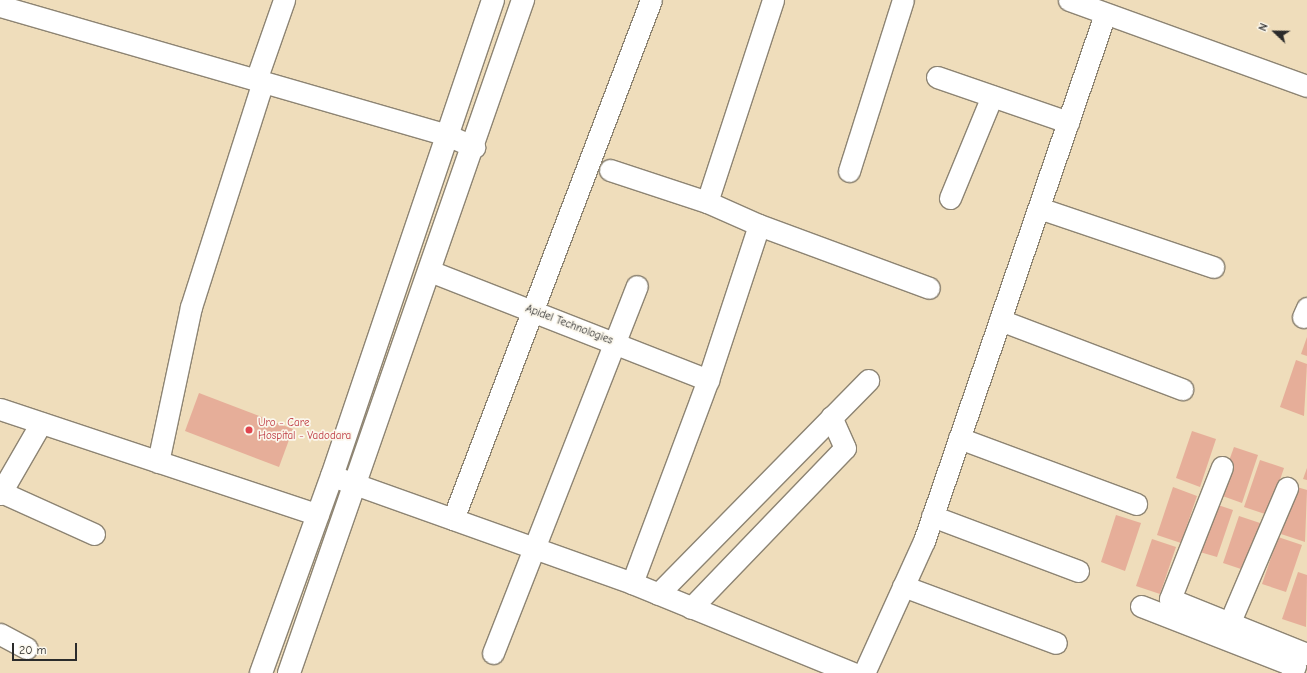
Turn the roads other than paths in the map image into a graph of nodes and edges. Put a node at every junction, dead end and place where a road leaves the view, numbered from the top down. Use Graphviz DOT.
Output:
graph roads {
  1 [pos="284,0"];
  2 [pos="493,0"];
  3 [pos="523,0"];
  4 [pos="651,0"];
  5 [pos="774,0"];
  6 [pos="903,0"];
  7 [pos="1069,0"];
  8 [pos="0,6"];
  9 [pos="1105,14"];
  10 [pos="936,77"];
  11 [pos="260,81"];
  12 [pos="1307,86"];
  13 [pos="992,96"];
  14 [pos="1068,122"];
  15 [pos="447,135"];
  16 [pos="474,147"];
  17 [pos="610,170"];
  18 [pos="849,171"];
  19 [pos="950,198"];
  20 [pos="706,202"];
  21 [pos="1039,208"];
  22 [pos="759,225"];
  23 [pos="1213,267"];
  24 [pos="430,271"];
  25 [pos="637,286"];
  26 [pos="929,288"];
  27 [pos="534,311"];
  28 [pos="1000,320"];
  29 [pos="615,343"];
  30 [pos="708,380"];
  31 [pos="868,380"];
  32 [pos="1182,389"];
  33 [pos="0,409"];
  34 [pos="831,417"];
  35 [pos="41,423"];
  36 [pos="959,438"];
  37 [pos="158,462"];
  38 [pos="1222,467"];
  39 [pos="332,476"];
  40 [pos="356,484"];
  41 [pos="1287,488"];
  42 [pos="1,493"];
  43 [pos="1136,504"];
  44 [pos="318,515"];
  45 [pos="932,516"];
  46 [pos="453,519"];
  47 [pos="94,534"];
  48 [pos="536,549"];
  49 [pos="1078,571"];
  50 [pos="632,584"];
  51 [pos="903,586"];
  52 [pos="658,594"];
  53 [pos="1141,606"];
  54 [pos="691,608"];
  55 [pos="1229,624"];
  56 [pos="0,634"];
  57 [pos="1056,643"];
  58 [pos="26,648"];
  59 [pos="1305,648"];
  60 [pos="493,653"];
  61 [pos="261,673"];
  62 [pos="289,673"];
  63 [pos="853,673"];
  64 [pos="864,673"];
  65 [pos="1292,673"];
  1 -- 11 [label="street"];
  2 -- 15 [label="main road"];
  3 -- 16 [label="main road"];
  4 -- 27 [label="street"];
  5 -- 20 [label="street"];
  6 -- 18 [label="street"];
  7 -- 9 [label="street"];
  8 -- 11 [label="street"];
  9 -- 12 [label="street"];
  9 -- 14 [label="street"];
  10 -- 13 [label="street"];
  11 -- 15 [label="street"];
  11 -- 37 [label="street"];
  13 -- 14 [label="street"];
  13 -- 19 [label="street"];
  14 -- 21 [label="street"];
  15 -- 16 [label="street"];
  15 -- 39 [label="main road"];
  16 -- 24 [label="main road"];
  17 -- 20 [label="street"];
  20 -- 22 [label="street"];
  21 -- 23 [label="street"];
  21 -- 28 [label="street"];
  22 -- 26 [label="street"];
  22 -- 30 [label="street"];
  24 -- 27 [label="street, Apidel Technologies"];
  24 -- 40 [label="main road"];
  25 -- 29 [label="street"];
  27 -- 29 [label="street, Apidel Technologies"];
  27 -- 46 [label="street"];
  28 -- 32 [label="street"];
  28 -- 36 [label="street"];
  29 -- 30 [label="street, Apidel Technologies"];
  29 -- 48 [label="street"];
  30 -- 50 [label="street"];
  31 -- 34 [label="street"];
  33 -- 35 [label="street"];
  34 -- 52 [label="street"];
  34 -- 54 [label="street"];
  35 -- 37 [label="street"];
  35 -- 42 [label="street"];
  36 -- 43 [label="street"];
  36 -- 45 [label="street"];
  37 -- 44 [label="street"];
  38 -- 55 [label="street"];
  39 -- 40 [label="street"];
  39 -- 44 [label="main road"];
  40 -- 46 [label="street"];
  40 -- 62 [label="main road"];
  41 -- 55 [label="street"];
  42 -- 47 [label="street"];
  44 -- 61 [label="main road"];
  45 -- 49 [label="street"];
  45 -- 51 [label="street"];
  46 -- 48 [label="street"];
  48 -- 50 [label="street"];
  48 -- 60 [label="street"];
  50 -- 52 [label="street"];
  51 -- 57 [label="street"];
  51 -- 64 [label="street"];
  52 -- 54 [label="street"];
  53 -- 65 [label="street"];
  54 -- 63 [label="street"];
  55 -- 59 [label="street"];
  56 -- 58 [label="street"];
}
